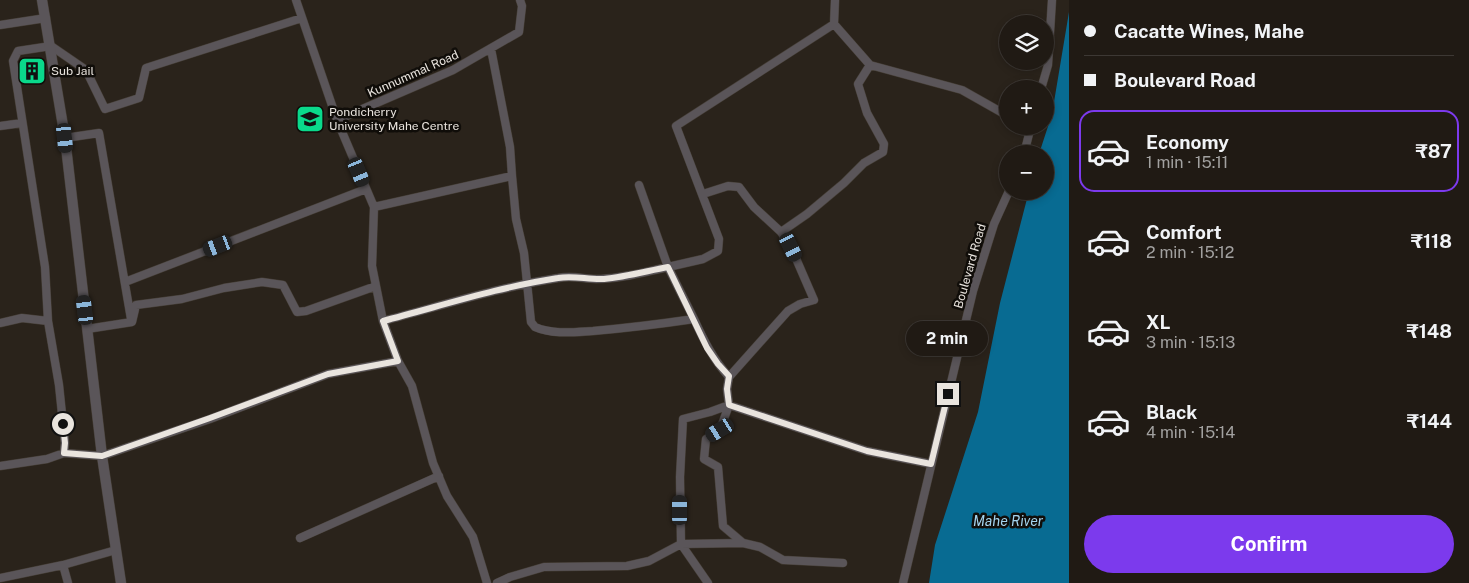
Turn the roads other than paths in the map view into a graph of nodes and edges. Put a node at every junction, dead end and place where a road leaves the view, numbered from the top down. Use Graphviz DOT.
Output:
graph roads {
  1 [pos="42,0"];
  2 [pos="296,0"];
  3 [pos="520,0"];
  4 [pos="835,0"];
  5 [pos="1052,0"];
  6 [pos="46,18"];
  7 [pos="302,18"];
  8 [pos="834,24"];
  9 [pos="0,25"];
  10 [pos="50,46"];
  11 [pos="491,48"];
  12 [pos="870,65"];
  13 [pos="1044,80"];
  14 [pos="999,111"];
  15 [pos="337,120"];
  16 [pos="22,123"];
  17 [pos="0,126"];
  18 [pos="65,138"];
  19 [pos="512,176"];
  20 [pos="639,185"];
  21 [pos="366,189"];
  22 [pos="703,194"];
  23 [pos="1005,200"];
  24 [pos="374,207"];
  25 [pos="781,232"];
  26 [pos="668,267"];
  27 [pos="125,282"];
  28 [pos="526,284"];
  29 [pos="376,286"];
  30 [pos="694,319"];
  31 [pos="48,321"];
  32 [pos="383,321"];
  33 [pos="132,322"];
  34 [pos="0,323"];
  35 [pos="87,329"];
  36 [pos="398,361"];
  37 [pos="729,376"];
  38 [pos="729,405"];
  39 [pos="64,453"];
  40 [pos="102,456"];
  41 [pos="931,464"];
  42 [pos="0,466"];
  43 [pos="439,476"];
  44 [pos="300,538"];
  45 [pos="742,543"];
  46 [pos="681,544"];
  47 [pos="116,550"];
  48 [pos="843,563"];
  49 [pos="63,565"];
  50 [pos="0,578"];
  51 [pos="68,583"];
  52 [pos="121,583"];
  53 [pos="487,583"];
  54 [pos="497,583"];
  55 [pos="708,583"];
  56 [pos="903,583"];
  1 -- 6 [label="street"];
  2 -- 7 [label="street"];
  3 -- 11 [label="street, Kunnummal Road"];
  4 -- 8 [label="street"];
  5 -- 13 [label="street"];
  6 -- 9 [label="street"];
  6 -- 10 [label="street"];
  7 -- 10 [label="street"];
  7 -- 15 [label="street"];
  8 -- 12 [label="street"];
  8 -- 22 [label="street"];
  10 -- 16 [label="street"];
  10 -- 18 [label="street"];
  11 -- 15 [label="street, Kunnummal Road"];
  11 -- 19 [label="street"];
  12 -- 14 [label="street"];
  12 -- 25 [label="street"];
  15 -- 21 [label="street"];
  16 -- 17 [label="street"];
  16 -- 31 [label="street"];
  18 -- 27 [label="street"];
  18 -- 35 [label="street"];
  19 -- 24 [label="street"];
  19 -- 28 [label="street"];
  20 -- 26 [label="street"];
  21 -- 24 [label="street"];
  21 -- 27 [label="street"];
  22 -- 25 [label="street"];
  22 -- 26 [label="street"];
  23 -- 41 [label="street, Boulevard Road"];
  24 -- 29 [label="street"];
  25 -- 37 [label="street"];
  26 -- 28 [label="street"];
  26 -- 30 [label="street"];
  27 -- 33 [label="street"];
  28 -- 30 [label="street"];
  28 -- 32 [label="street"];
  29 -- 32 [label="street"];
  29 -- 33 [label="street"];
  30 -- 37 [label="street"];
  31 -- 34 [label="street"];
  31 -- 39 [label="street"];
  32 -- 36 [label="street"];
  33 -- 35 [label="street"];
  35 -- 40 [label="street"];
  36 -- 40 [label="street"];
  36 -- 43 [label="street"];
  37 -- 38 [label="street"];
  38 -- 41 [label="street"];
  38 -- 45 [label="street"];
  38 -- 46 [label="street"];
  39 -- 40 [label="street"];
  39 -- 42 [label="street"];
  40 -- 47 [label="street"];
  41 -- 56 [label="street, Boulevard Road"];
  43 -- 44 [label="street"];
  43 -- 53 [label="street"];
  45 -- 46 [label="street"];
  45 -- 48 [label="street"];
  46 -- 54 [label="street"];
  46 -- 55 [label="street"];
  47 -- 49 [label="street"];
  47 -- 52 [label="street"];
  49 -- 50 [label="street"];
  49 -- 51 [label="street"];
}
